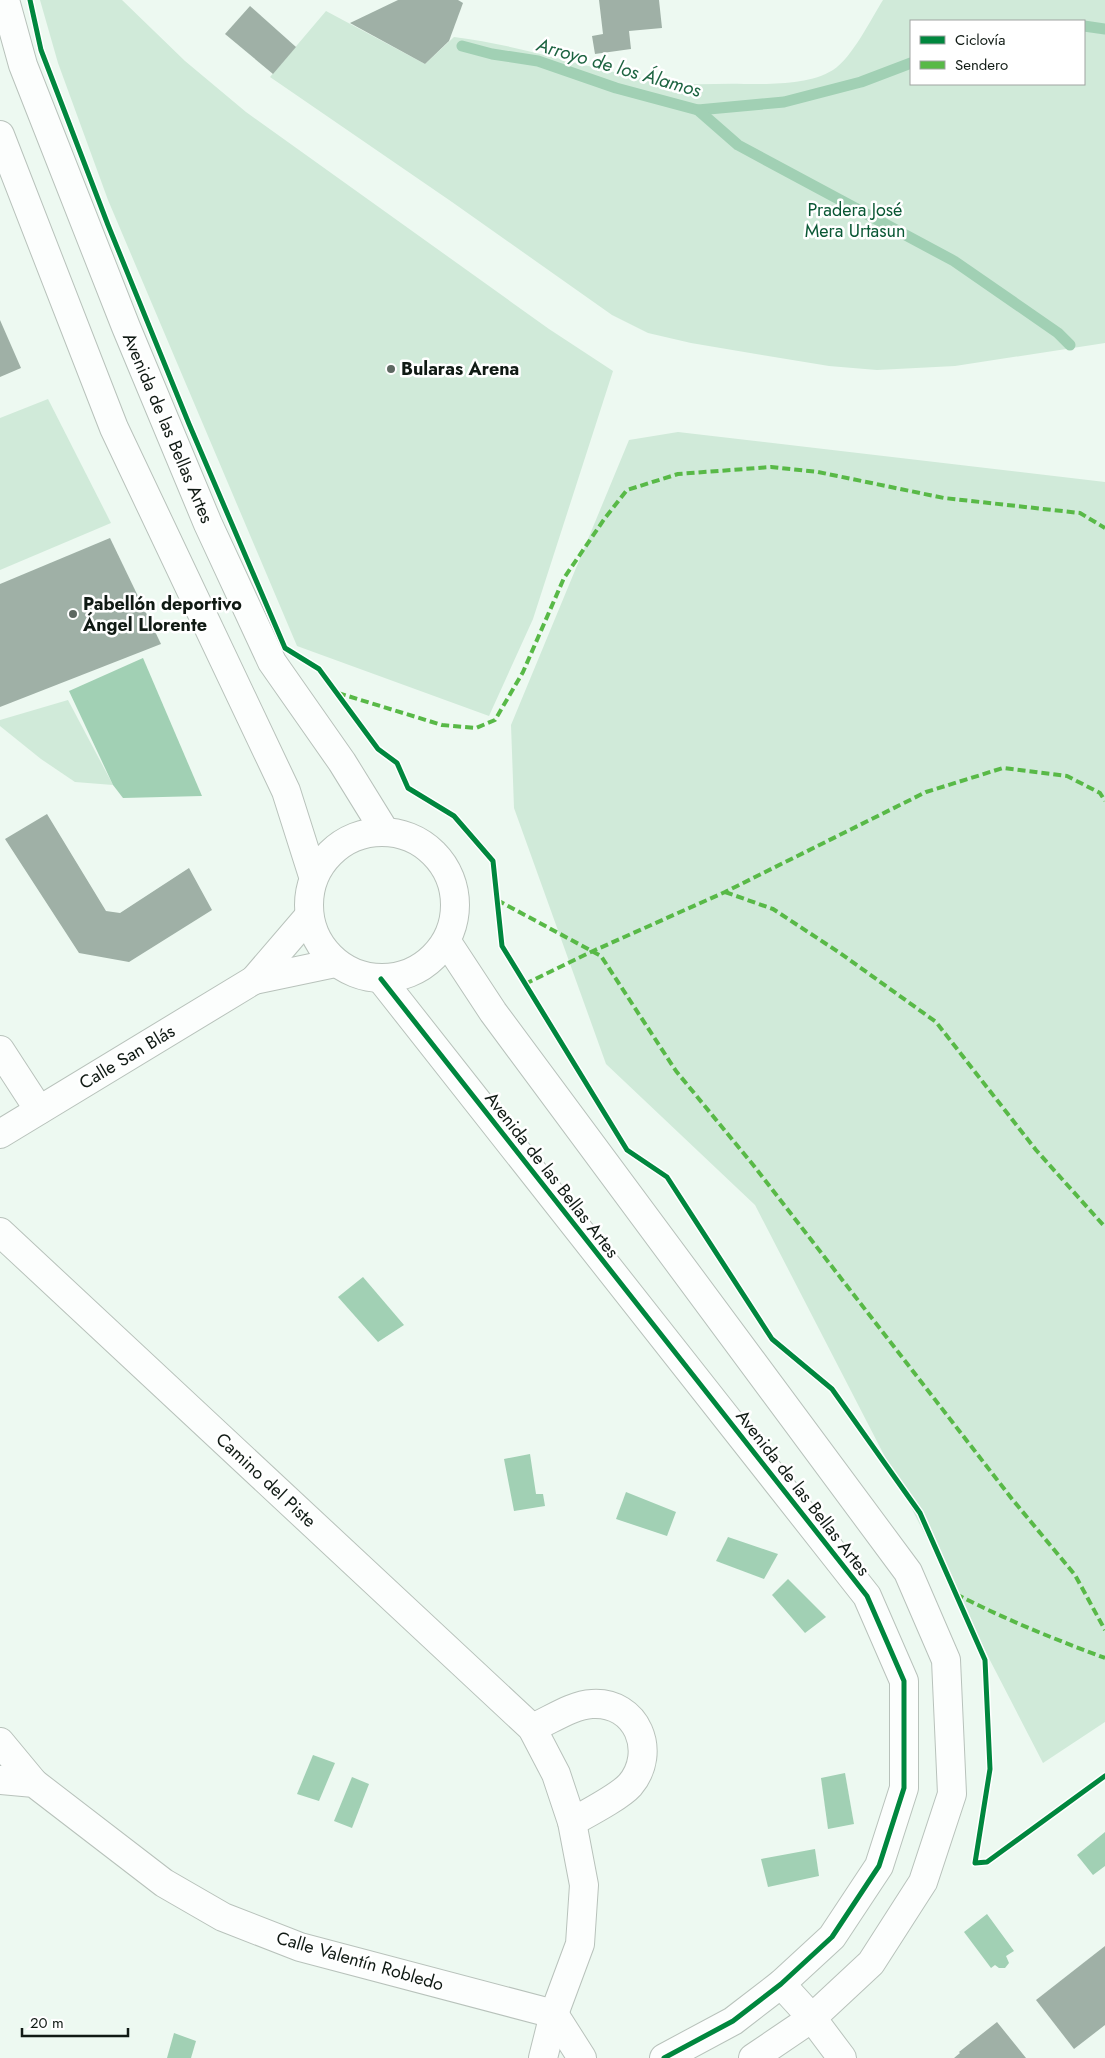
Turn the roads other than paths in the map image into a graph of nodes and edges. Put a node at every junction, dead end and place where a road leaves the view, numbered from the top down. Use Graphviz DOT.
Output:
graph roads {
  1 [pos="5,0"];
  2 [pos="0,136"];
  3 [pos="384,830"];
  4 [pos="313,876"];
  5 [pos="308,918"];
  6 [pos="447,942"];
  7 [pos="335,963"];
  8 [pos="381,979"];
  9 [pos="254,980"];
  10 [pos="0,1050"];
  11 [pos="39,1110"];
  12 [pos="0,1134"];
  13 [pos="0,1232"];
  14 [pos="532,1728"];
  15 [pos="0,1742"];
  16 [pos="0,1780"];
  17 [pos="34,1783"];
  18 [pos="572,1822"];
  19 [pos="780,1984"];
  20 [pos="554,2014"];
  21 [pos="812,2018"];
  22 [pos="543,2058"];
  23 [pos="582,2058"];
  24 [pos="664,2058"];
  25 [pos="753,2058"];
  26 [pos="842,2058"];
  1 -- 3 [label="street, Avenida de las Bellas Artes"];
  2 -- 4 [label="street"];
  3 -- 4 [label="street"];
  3 -- 6 [label="street"];
  4 -- 5 [label="street"];
  5 -- 7 [label="street"];
  5 -- 9 [label="street, Calle San Blás"];
  6 -- 8 [label="street"];
  6 -- 21 [label="street, Avenida de las Bellas Artes"];
  7 -- 8 [label="street"];
  7 -- 9 [label="street, Calle San Blás"];
  8 -- 19 [label="street, Avenida de las Bellas Artes"];
  9 -- 11 [label="street, Calle San Blás"];
  10 -- 11 [label="street"];
  11 -- 12 [label="street, Calle San Blás"];
  13 -- 14 [label="street, Camino del Piste"];
  14 -- 18 [label="street, Camino del Piste"];
  14 -- 18 [label="street"];
  15 -- 17 [label="street, Calle Valentín Robledo"];
  16 -- 17 [label="street"];
  17 -- 20 [label="street, Calle Valentín Robledo"];
  18 -- 20 [label="street, Camino del Piste"];
  19 -- 21 [label="street"];
  19 -- 24 [label="street, Avenida de las Bellas Artes"];
  20 -- 22 [label="street, Camino del Piste"];
  20 -- 23 [label="street"];
  21 -- 25 [label="street, Avenida de las Bellas Artes"];
  21 -- 26 [label="street"];
}
